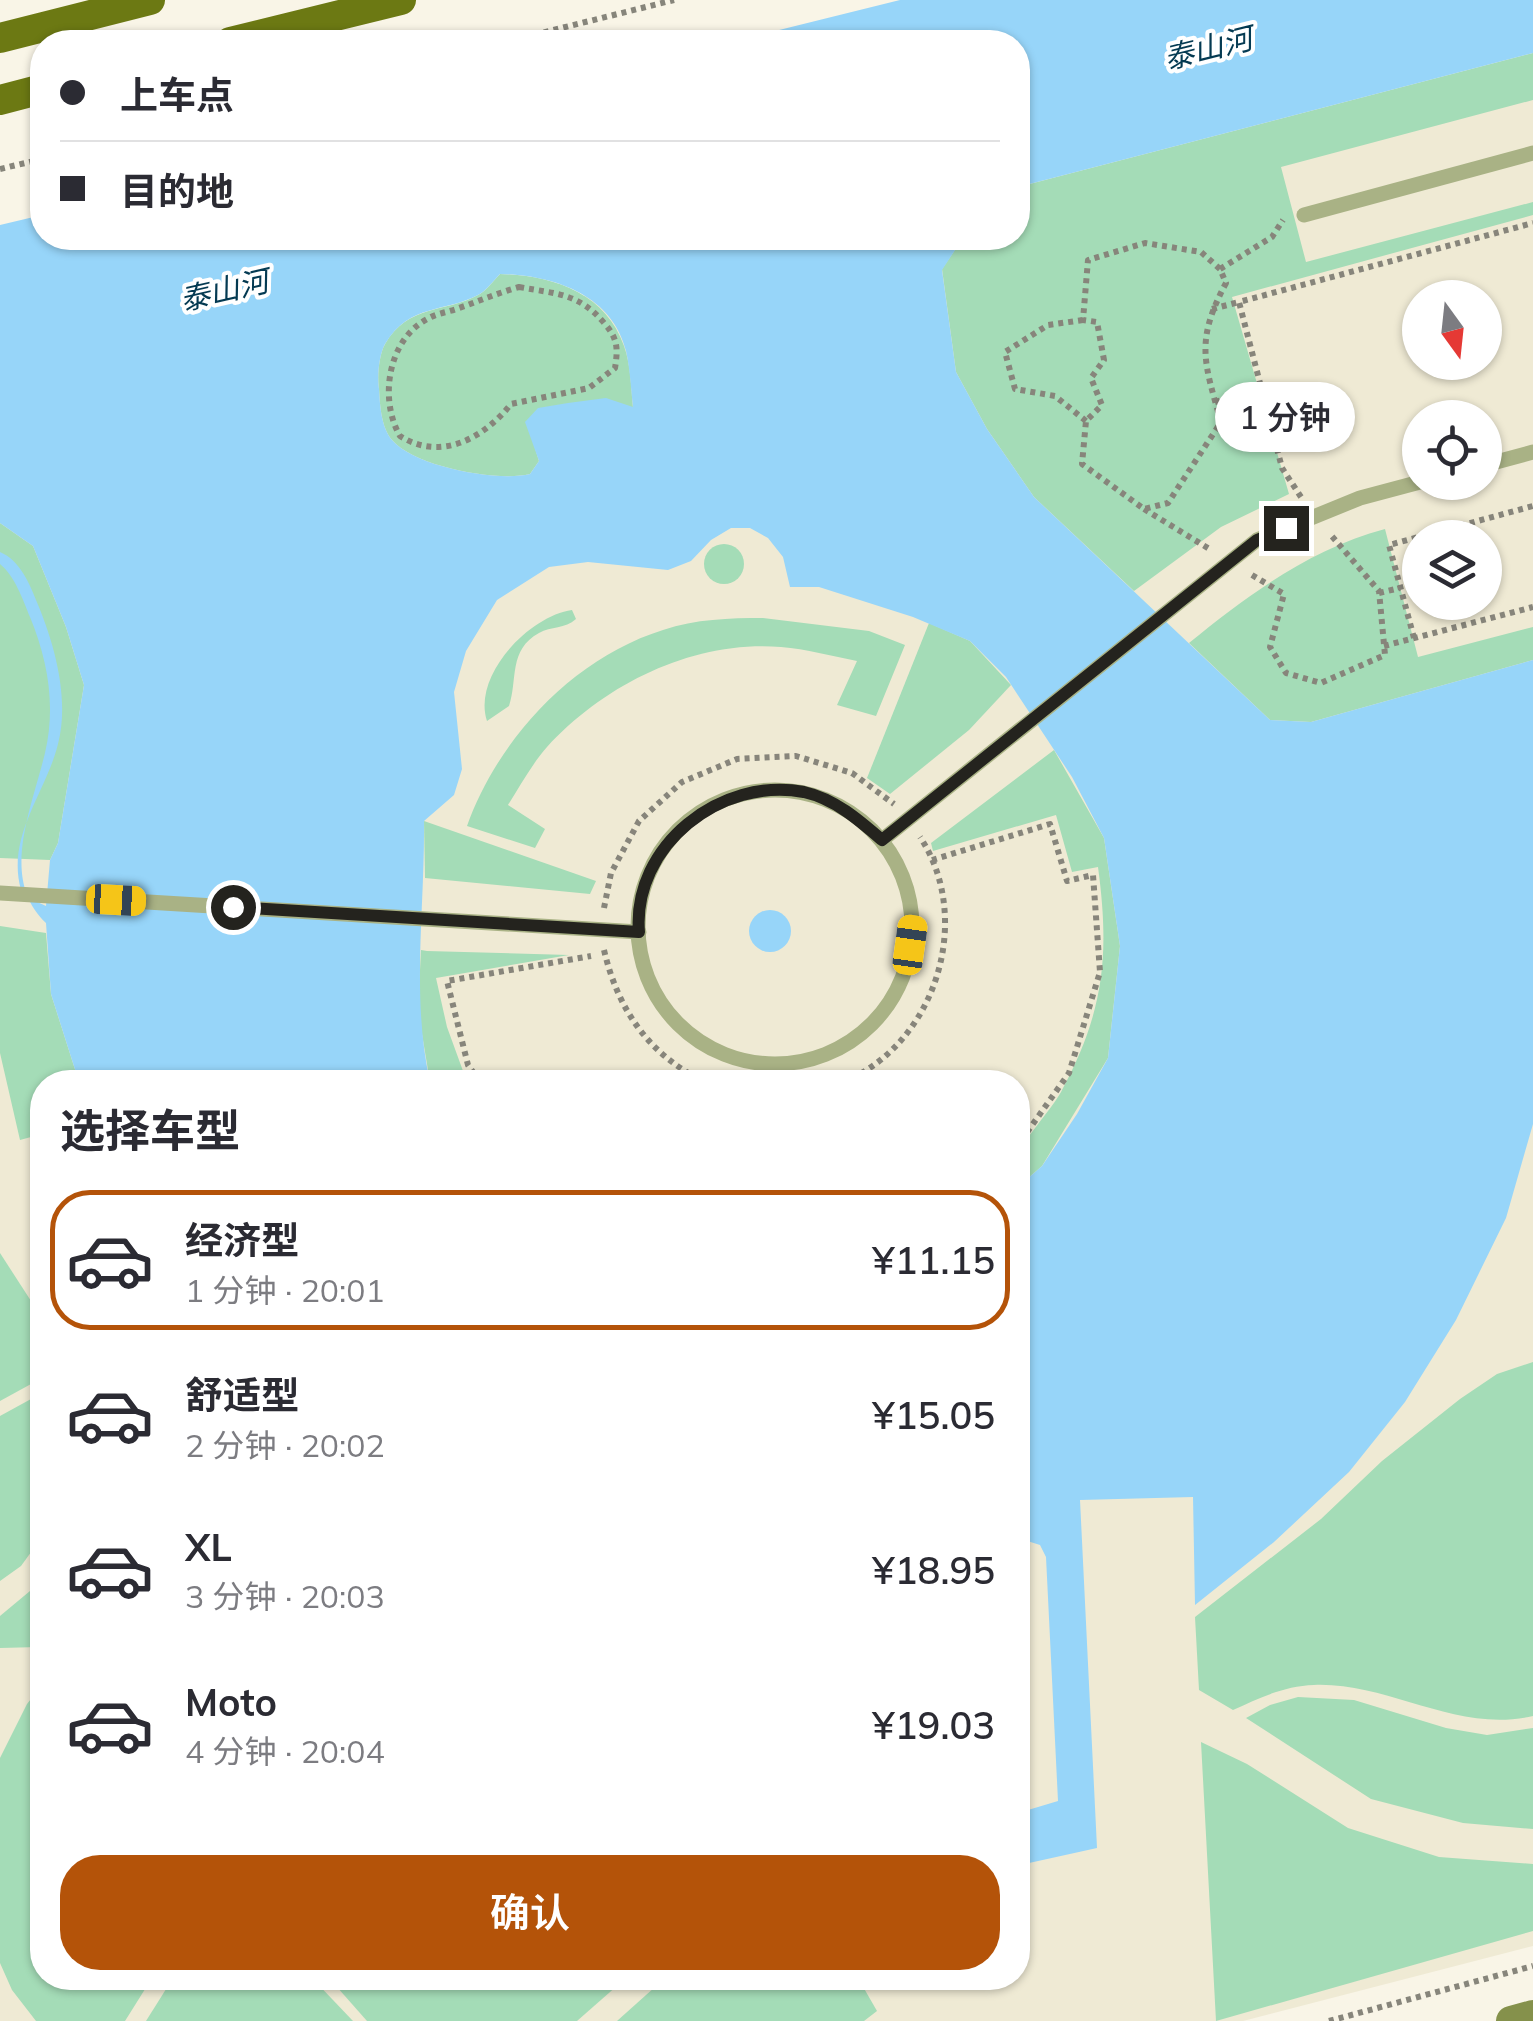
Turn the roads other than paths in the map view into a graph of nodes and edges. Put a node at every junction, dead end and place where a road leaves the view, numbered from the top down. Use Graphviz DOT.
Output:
graph roads {
  1 [pos="150,0"];
  2 [pos="400,0"];
  3 [pos="30,30"];
  4 [pos="32,30"];
  5 [pos="279,30"];
  6 [pos="0,38"];
  7 [pos="30,92"];
  8 [pos="0,100"];
  9 [pos="1533,153"];
  10 [pos="1304,215"];
  11 [pos="1533,452"];
  12 [pos="1502,460"];
  13 [pos="1402,487"];
  14 [pos="882,840"];
  15 [pos="0,893"];
  16 [pos="639,932"];
  17 [pos="1533,2015"];
  18 [pos="1511,2021"];
  1 -- 4 [label="main road"];
  2 -- 5 [label="main road"];
  3 -- 6 [label="main road"];
  7 -- 8 [label="main road"];
  9 -- 10 [label="lane"];
  11 -- 12 [label="lane"];
  13 -- 14 [label="lane"];
  14 -- 16 [label="lane"];
  14 -- 16 [label="lane"];
  15 -- 16 [label="lane"];
  17 -- 18 [label="main road"];
}
